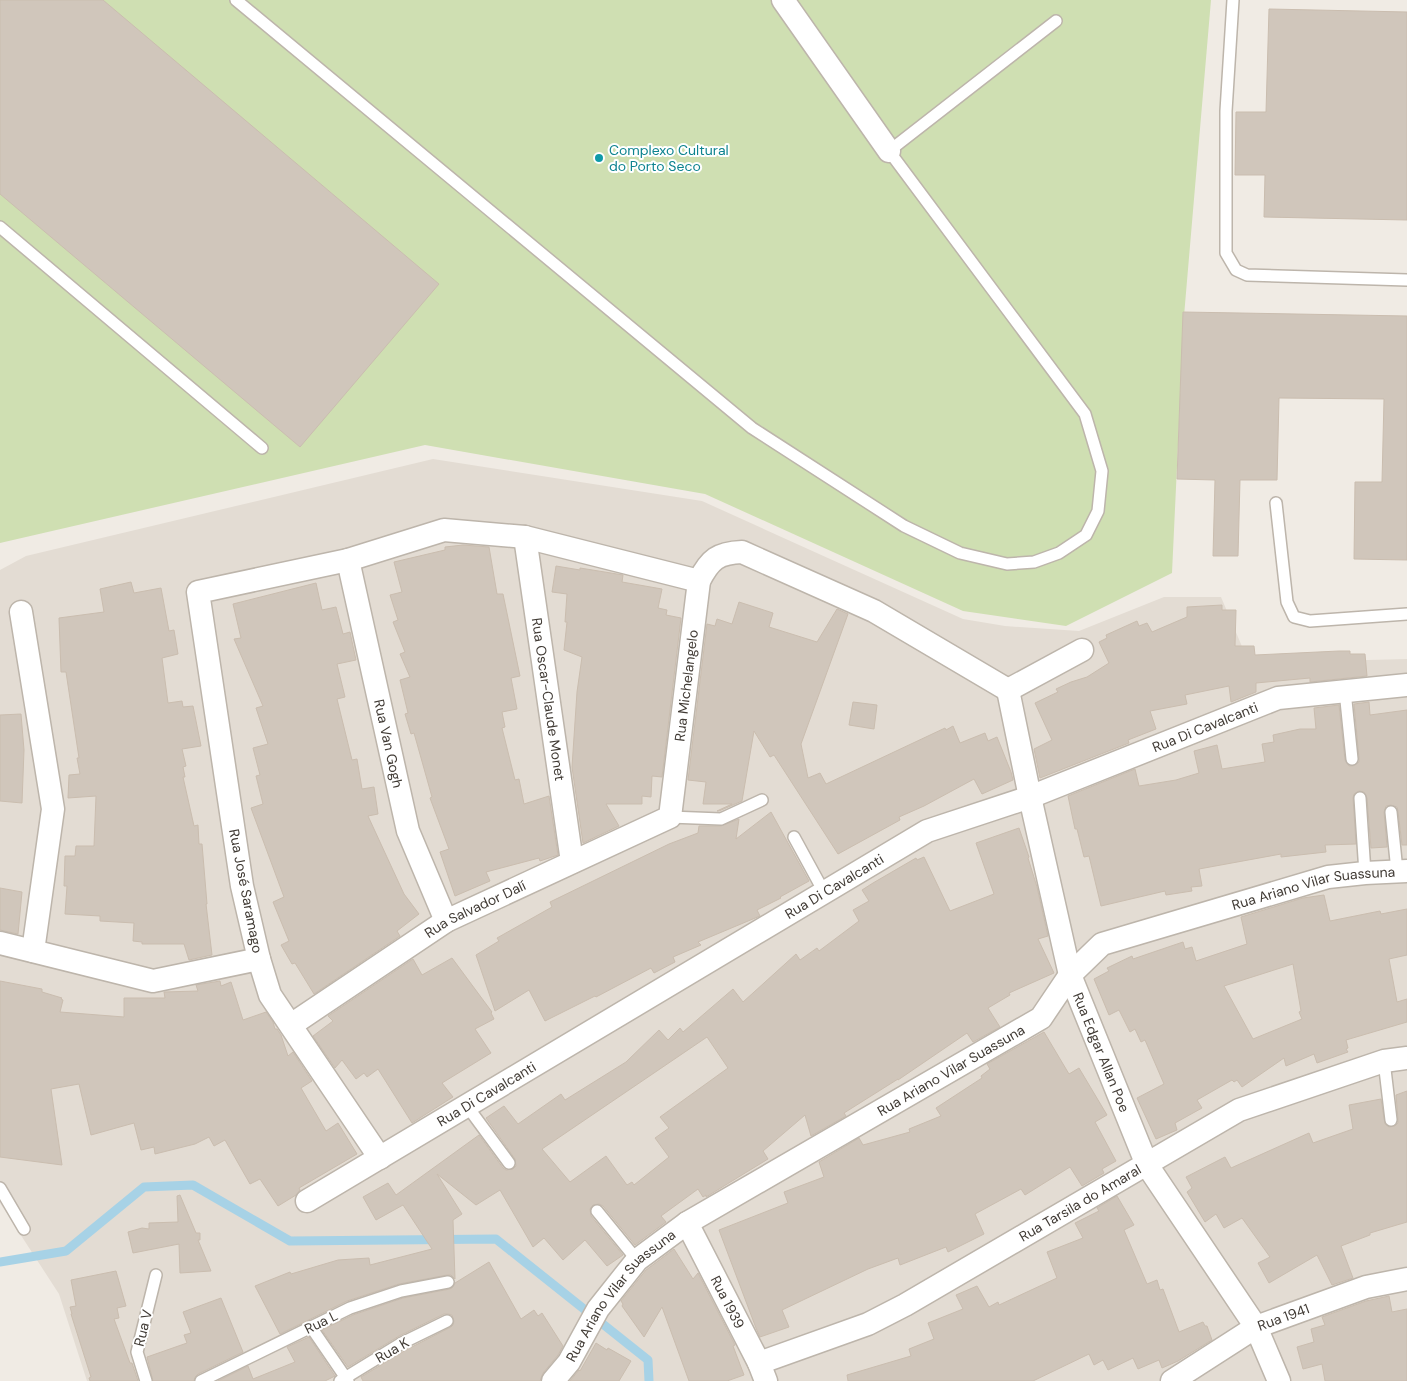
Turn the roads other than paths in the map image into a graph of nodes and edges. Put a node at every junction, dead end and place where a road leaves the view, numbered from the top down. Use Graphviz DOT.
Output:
graph roads {
  1 [pos="236,0"];
  2 [pos="783,0"];
  3 [pos="1233,0"];
  4 [pos="1056,21"];
  5 [pos="889,151"];
  6 [pos="0,227"];
  7 [pos="1407,280"];
  8 [pos="262,448"];
  9 [pos="1276,503"];
  10 [pos="525,536"];
  11 [pos="348,560"];
  12 [pos="699,581"];
  13 [pos="21,612"];
  14 [pos="1407,614"];
  15 [pos="1082,650"];
  16 [pos="1407,685"];
  17 [pos="1008,690"];
  18 [pos="1345,691"];
  19 [pos="1352,759"];
  20 [pos="1030,797"];
  21 [pos="1360,798"];
  22 [pos="762,800"];
  23 [pos="1391,812"];
  24 [pos="670,817"];
  25 [pos="794,837"];
  26 [pos="572,862"];
  27 [pos="1402,871"];
  28 [pos="1366,873"];
  29 [pos="824,892"];
  30 [pos="446,921"];
  31 [pos="0,943"];
  32 [pos="33,951"];
  33 [pos="259,959"];
  34 [pos="1070,975"];
  35 [pos="291,1025"];
  36 [pos="1407,1058"];
  37 [pos="1384,1061"];
  38 [pos="467,1106"];
  39 [pos="1391,1120"];
  40 [pos="380,1158"];
  41 [pos="509,1163"];
  42 [pos="1147,1165"];
  43 [pos="0,1188"];
  44 [pos="307,1201"];
  45 [pos="596,1211"];
  46 [pos="687,1223"];
  47 [pos="24,1229"];
  48 [pos="638,1260"];
  49 [pos="156,1275"];
  50 [pos="1407,1279"];
  51 [pos="448,1282"];
  52 [pos="447,1321"];
  53 [pos="311,1327"];
  54 [pos="1256,1327"];
  55 [pos="763,1372"];
  56 [pos="344,1380"];
  57 [pos="146,1381"];
  58 [pos="201,1381"];
  59 [pos="553,1381"];
  60 [pos="1172,1381"];
  61 [pos="1278,1381"];
  1 -- 5 [label="lane"];
  2 -- 5 [label="street"];
  3 -- 7 [label="lane"];
  4 -- 5 [label="lane"];
  6 -- 8 [label="lane"];
  9 -- 14 [label="lane"];
  10 -- 11 [label="street"];
  10 -- 12 [label="street"];
  10 -- 26 [label="street, Rua Oscar-Claude Monet"];
  11 -- 30 [label="street, Rua Van Gogh"];
  11 -- 33 [label="street, Rua José Saramago"];
  12 -- 17 [label="street, Rua Michelangelo"];
  12 -- 24 [label="street, Rua Michelangelo"];
  13 -- 32 [label="street"];
  15 -- 17 [label="street"];
  16 -- 18 [label="street, Rua Di Cavalcanti"];
  17 -- 20 [label="street, Rua Edgar Allan Poe"];
  18 -- 19 [label="lane"];
  18 -- 20 [label="street, Rua Di Cavalcanti"];
  20 -- 29 [label="street, Rua Di Cavalcanti"];
  20 -- 34 [label="street, Rua Edgar Allan Poe"];
  21 -- 28 [label="lane"];
  22 -- 24 [label="lane"];
  23 -- 27 [label="lane"];
  24 -- 26 [label="street, Rua Salvador Dalí"];
  25 -- 29 [label="lane"];
  26 -- 30 [label="street, Rua Salvador Dalí"];
  27 -- 28 [label="street, Rua Ariano Vilar Suassuna"];
  28 -- 34 [label="street, Rua Ariano Vilar Suassuna"];
  29 -- 38 [label="street, Rua Di Cavalcanti"];
  30 -- 35 [label="street, Rua Salvador Dalí"];
  31 -- 32 [label="street"];
  32 -- 33 [label="street"];
  33 -- 35 [label="street, Rua José Saramago"];
  34 -- 42 [label="street, Rua Edgar Allan Poe"];
  34 -- 46 [label="street, Rua Ariano Vilar Suassuna"];
  35 -- 40 [label="street, Rua José Saramago"];
  36 -- 37 [label="street, Rua Tarsila do Amaral"];
  37 -- 39 [label="lane"];
  37 -- 42 [label="street, Rua Tarsila do Amaral"];
  38 -- 40 [label="street, Rua Di Cavalcanti"];
  38 -- 41 [label="lane"];
  40 -- 44 [label="street, Rua Di Cavalcanti"];
  42 -- 54 [label="street, Rua Edgar Allan Poe"];
  42 -- 55 [label="street, Rua Tarsila do Amaral"];
  43 -- 47 [label="lane"];
  45 -- 48 [label="lane"];
  46 -- 48 [label="street, Rua Ariano Vilar Suassuna"];
  46 -- 55 [label="street, Rua 1939"];
  48 -- 59 [label="street, Rua Ariano Vilar Suassuna"];
  49 -- 57 [label="lane, Rua V"];
  50 -- 54 [label="street, Rua 1941"];
  51 -- 53 [label="lane, Rua L"];
  52 -- 56 [label="lane, Rua K"];
  53 -- 56 [label="lane"];
  53 -- 58 [label="lane, Rua L"];
  54 -- 60 [label="street, Rua 1941"];
  54 -- 61 [label="street, Rua Edgar Allan Poe"];
}
